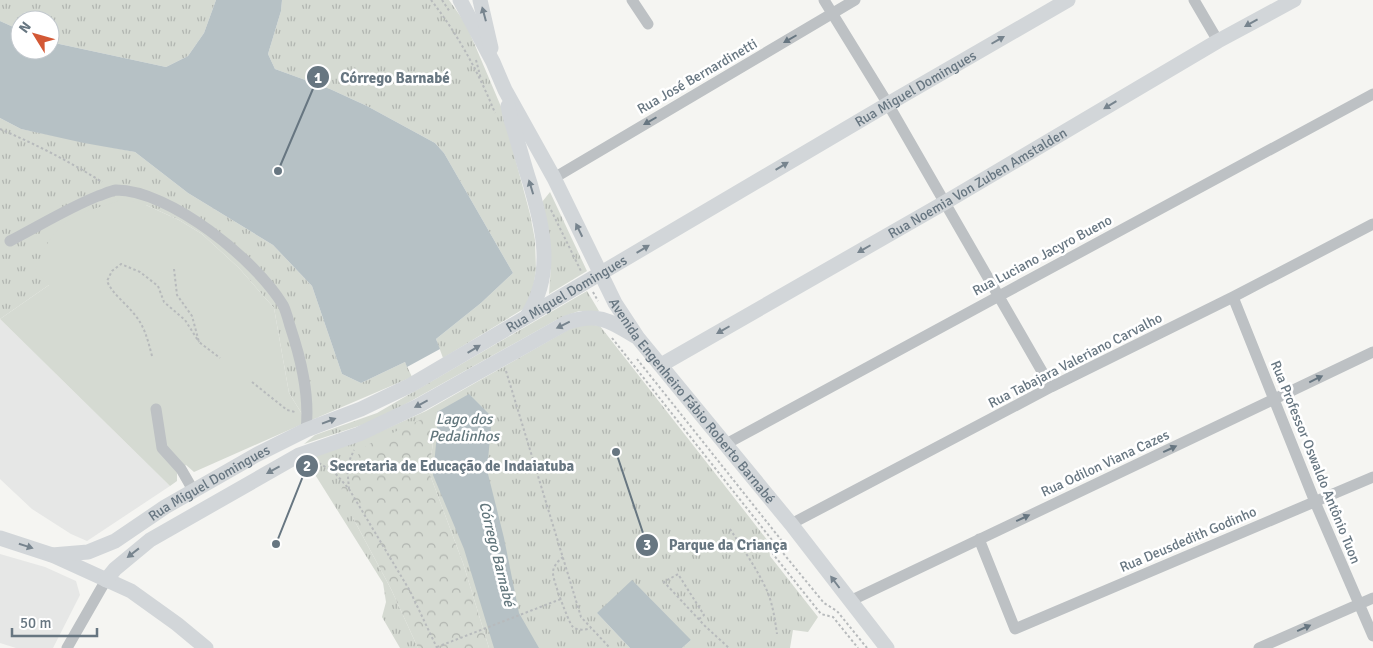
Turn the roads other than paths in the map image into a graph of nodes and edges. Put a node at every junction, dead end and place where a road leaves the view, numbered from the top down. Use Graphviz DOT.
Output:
graph roads {
  1 [pos="460,0"];
  2 [pos="480,0"];
  3 [pos="632,0"];
  4 [pos="824,0"];
  5 [pos="855,0"];
  6 [pos="1068,0"];
  7 [pos="1194,0"];
  8 [pos="1294,0"];
  9 [pos="832,14"];
  10 [pos="648,24"];
  11 [pos="1218,41"];
  12 [pos="493,62"];
  13 [pos="505,90"];
  14 [pos="1373,94"];
  15 [pos="888,104"];
  16 [pos="554,178"];
  17 [pos="944,203"];
  18 [pos="1373,224"];
  19 [pos="10,240"];
  20 [pos="601,274"];
  21 [pos="998,296"];
  22 [pos="1233,298"];
  23 [pos="526,318"];
  24 [pos="638,338"];
  25 [pos="1373,352"];
  26 [pos="661,365"];
  27 [pos="1051,387"];
  28 [pos="1274,399"];
  29 [pos="156,409"];
  30 [pos="306,430"];
  31 [pos="726,444"];
  32 [pos="1373,477"];
  33 [pos="192,490"];
  34 [pos="1315,502"];
  35 [pos="791,524"];
  36 [pos="0,538"];
  37 [pos="979,539"];
  38 [pos="52,555"];
  39 [pos="106,580"];
  40 [pos="1373,598"];
  41 [pos="850,602"];
  42 [pos="1358,604"];
  43 [pos="1373,636"];
  44 [pos="67,648"];
  45 [pos="206,648"];
  46 [pos="886,648"];
  47 [pos="1259,648"];
  1 -- 12 [label="main road, Avenida Engenheiro Fábio Roberto Barnabé"];
  12 -- 2 [label="main road, one-way"];
  3 -- 10 [label="street"];
  4 -- 9 [label="street"];
  5 -- 9 [label="street, Rua José Bernardinetti"];
  15 -- 6 [label="main road, Rua Miguel Domingues, one-way"];
  7 -- 11 [label="street"];
  8 -- 11 [label="main road, Rua Noemia Von Zuben Amstalden, one-way"];
  9 -- 15 [label="street"];
  9 -- 16 [label="street, Rua José Bernardinetti, one-way"];
  11 -- 17 [label="main road, Rua Noemia Von Zuben Amstalden, one-way"];
  12 -- 13 [label="main road, Avenida Engenheiro Fábio Roberto Barnabé"];
  13 -- 16 [label="main road, Avenida Engenheiro Fábio Roberto Barnabé"];
  23 -- 13 [label="main road, one-way"];
  14 -- 21 [label="street, Rua Luciano Jacyro Bueno"];
  15 -- 17 [label="street"];
  20 -- 15 [label="main road, Rua Miguel Domingues, one-way"];
  20 -- 16 [label="main road, Avenida Engenheiro Fábio Roberto Barnabé, one-way"];
  17 -- 21 [label="street"];
  17 -- 26 [label="main road, Rua Noemia Von Zuben Amstalden, one-way"];
  18 -- 22 [label="street, Rua Tabajara Valeriano Carvalho"];
  19 -- 30 [label="street"];
  20 -- 23 [label="main road, Rua Miguel Domingues"];
  20 -- 24 [label="main road, Avenida Engenheiro Fábio Roberto Barnabé"];
  21 -- 27 [label="street"];
  21 -- 31 [label="street, Rua Luciano Jacyro Bueno"];
  22 -- 27 [label="street, Rua Tabajara Valeriano Carvalho"];
  22 -- 28 [label="street, Rua Professor Oswaldo Antônio Tuon"];
  30 -- 23 [label="main road, Rua Miguel Domingues, one-way"];
  24 -- 26 [label="main road, Avenida Engenheiro Fábio Roberto Barnabé"];
  24 -- 39 [label="main road, Rua Miguel Domingues, one-way"];
  28 -- 25 [label="street, Rua Odilon Viana Cazes, one-way"];
  26 -- 31 [label="main road, Avenida Engenheiro Fábio Roberto Barnabé"];
  27 -- 35 [label="street, Rua Tabajara Valeriano Carvalho"];
  28 -- 34 [label="street, Rua Professor Oswaldo Antônio Tuon"];
  37 -- 28 [label="street, Rua Odilon Viana Cazes, one-way"];
  29 -- 33 [label="street"];
  30 -- 33 [label="main road, Rua Miguel Domingues"];
  31 -- 35 [label="main road, Avenida Engenheiro Fábio Roberto Barnabé"];
  32 -- 34 [label="street, Rua Deusdedith Godinho"];
  33 -- 38 [label="main road, Rua Miguel Domingues"];
  34 -- 37 [label="street, Rua Deusdedith Godinho"];
  34 -- 42 [label="street, Rua Professor Oswaldo Antônio Tuon"];
  41 -- 35 [label="main road, Avenida Engenheiro Fábio Roberto Barnabé, one-way"];
  36 -- 38 [label="main road, one-way"];
  37 -- 41 [label="street, Rua Odilon Viana Cazes"];
  38 -- 39 [label="main road"];
  39 -- 44 [label="street, Rua Miguel Domingues"];
  39 -- 45 [label="main road"];
  40 -- 42 [label="street"];
  41 -- 46 [label="main road, Avenida Engenheiro Fábio Roberto Barnabé"];
  42 -- 43 [label="street, Rua Professor Oswaldo Antônio Tuon"];
  47 -- 42 [label="street, one-way"];
}
